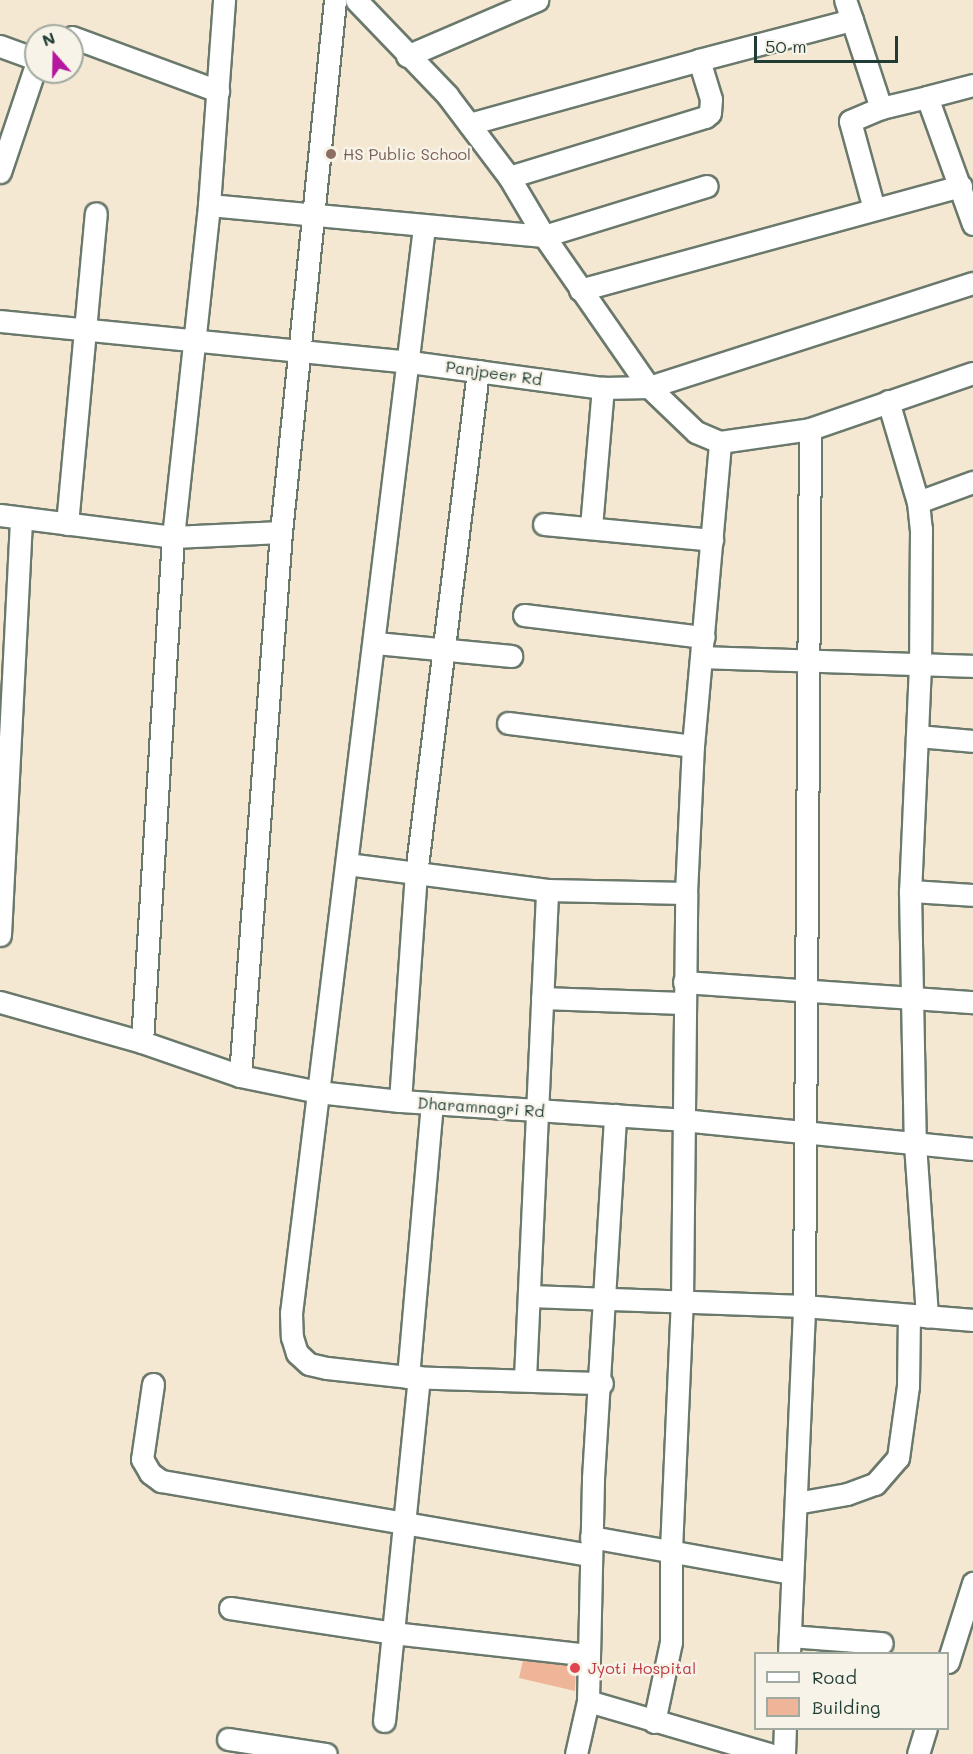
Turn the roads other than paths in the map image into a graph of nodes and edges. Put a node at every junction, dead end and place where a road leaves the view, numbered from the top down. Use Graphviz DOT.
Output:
graph roads {
  1 [pos="224,0"];
  2 [pos="335,0"];
  3 [pos="356,0"];
  4 [pos="528,2"];
  5 [pos="849,10"];
  6 [pos="84,41"];
  7 [pos="0,46"];
  8 [pos="24,55"];
  9 [pos="407,56"];
  10 [pos="699,60"];
  11 [pos="30,84"];
  12 [pos="973,85"];
  13 [pos="218,91"];
  14 [pos="927,97"];
  15 [pos="880,108"];
  16 [pos="469,124"];
  17 [pos="0,172"];
  18 [pos="509,177"];
  19 [pos="707,186"];
  20 [pos="961,186"];
  21 [pos="209,205"];
  22 [pos="874,209"];
  23 [pos="96,213"];
  24 [pos="314,216"];
  25 [pos="973,224"];
  26 [pos="424,227"];
  27 [pos="544,236"];
  28 [pos="973,283"];
  29 [pos="580,290"];
  30 [pos="0,321"];
  31 [pos="86,328"];
  32 [pos="195,340"];
  33 [pos="297,351"];
  34 [pos="410,362"];
  35 [pos="478,371"];
  36 [pos="973,373"];
  37 [pos="649,387"];
  38 [pos="603,388"];
  39 [pos="888,401"];
  40 [pos="810,429"];
  41 [pos="720,442"];
  42 [pos="973,482"];
  43 [pos="918,502"];
  44 [pos="0,515"];
  45 [pos="21,519"];
  46 [pos="67,524"];
  47 [pos="544,524"];
  48 [pos="591,527"];
  49 [pos="280,532"];
  50 [pos="173,537"];
  51 [pos="712,540"];
  52 [pos="524,615"];
  53 [pos="376,643"];
  54 [pos="703,647"];
  55 [pos="444,650"];
  56 [pos="511,656"];
  57 [pos="810,663"];
  58 [pos="920,665"];
  59 [pos="973,666"];
  60 [pos="508,723"];
  61 [pos="917,736"];
  62 [pos="973,741"];
  63 [pos="693,746"];
  64 [pos="347,864"];
  65 [pos="416,874"];
  66 [pos="547,890"];
  67 [pos="910,891"];
  68 [pos="686,893"];
  69 [pos="973,895"];
  70 [pos="0,935"];
  71 [pos="684,982"];
  72 [pos="804,989"];
  73 [pos="912,995"];
  74 [pos="542,998"];
  75 [pos="0,1002"];
  76 [pos="973,1002"];
  77 [pos="683,1003"];
  78 [pos="142,1042"];
  79 [pos="240,1076"];
  80 [pos="318,1092"];
  81 [pos="400,1101"];
  82 [pos="432,1103"];
  83 [pos="535,1111"];
  84 [pos="615,1115"];
  85 [pos="683,1120"];
  86 [pos="805,1134"];
  87 [pos="915,1144"];
  88 [pos="973,1149"];
  89 [pos="529,1296"];
  90 [pos="607,1297"];
  91 [pos="682,1302"];
  92 [pos="804,1306"];
  93 [pos="918,1316"];
  94 [pos="973,1320"];
  95 [pos="414,1377"];
  96 [pos="525,1378"];
  97 [pos="602,1383"];
  98 [pos="153,1384"];
  99 [pos="796,1503"];
  100 [pos="404,1524"];
  101 [pos="591,1546"];
  102 [pos="671,1550"];
  103 [pos="792,1573"];
  104 [pos="973,1585"];
  105 [pos="230,1608"];
  106 [pos="393,1633"];
  107 [pos="882,1643"];
  108 [pos="789,1645"];
  109 [pos="588,1655"];
  110 [pos="949,1659"];
  111 [pos="588,1701"];
  112 [pos="384,1721"];
  113 [pos="654,1722"];
  114 [pos="785,1730"];
  115 [pos="925,1730"];
  116 [pos="228,1739"];
  117 [pos="729,1748"];
  118 [pos="326,1754"];
  119 [pos="576,1754"];
  120 [pos="769,1754"];
  121 [pos="784,1754"];
  122 [pos="918,1754"];
  1 -- 13 [label="street"];
  2 -- 24 [label="street"];
  3 -- 9 [label="street"];
  4 -- 9 [label="street"];
  5 -- 10 [label="street"];
  5 -- 15 [label="street"];
  6 -- 13 [label="street"];
  7 -- 8 [label="street"];
  9 -- 16 [label="street"];
  10 -- 16 [label="street"];
  10 -- 18 [label="street"];
  11 -- 17 [label="street"];
  12 -- 14 [label="street"];
  13 -- 21 [label="street"];
  14 -- 15 [label="street"];
  14 -- 20 [label="street"];
  15 -- 22 [label="street"];
  16 -- 18 [label="street"];
  18 -- 27 [label="street"];
  19 -- 27 [label="street"];
  20 -- 22 [label="street"];
  20 -- 25 [label="street"];
  21 -- 24 [label="street"];
  21 -- 32 [label="street"];
  22 -- 29 [label="street"];
  23 -- 31 [label="street"];
  24 -- 26 [label="street"];
  24 -- 33 [label="street"];
  26 -- 27 [label="street"];
  26 -- 34 [label="street"];
  27 -- 29 [label="street"];
  28 -- 37 [label="street, Panjpeer Rd"];
  29 -- 37 [label="street"];
  30 -- 31 [label="street, Panjpeer Rd"];
  31 -- 32 [label="street, Panjpeer Rd"];
  31 -- 46 [label="street"];
  32 -- 33 [label="street, Panjpeer Rd"];
  32 -- 50 [label="street"];
  33 -- 34 [label="street, Panjpeer Rd"];
  33 -- 49 [label="street"];
  34 -- 35 [label="street, Panjpeer Rd"];
  34 -- 53 [label="street"];
  35 -- 38 [label="street, Panjpeer Rd"];
  35 -- 55 [label="street"];
  36 -- 39 [label="street"];
  37 -- 38 [label="street, Panjpeer Rd"];
  37 -- 41 [label="street"];
  38 -- 48 [label="street"];
  39 -- 40 [label="street"];
  39 -- 43 [label="street"];
  40 -- 41 [label="street"];
  40 -- 57 [label="street"];
  41 -- 51 [label="street"];
  42 -- 43 [label="street"];
  43 -- 58 [label="street"];
  44 -- 45 [label="street"];
  45 -- 46 [label="street"];
  45 -- 70 [label="street"];
  46 -- 50 [label="street"];
  47 -- 48 [label="street"];
  48 -- 51 [label="street"];
  49 -- 50 [label="street"];
  49 -- 79 [label="street"];
  50 -- 78 [label="street"];
  51 -- 54 [label="street"];
  52 -- 54 [label="street"];
  53 -- 55 [label="street"];
  53 -- 64 [label="street"];
  54 -- 57 [label="street"];
  54 -- 63 [label="street"];
  55 -- 56 [label="street"];
  55 -- 65 [label="street"];
  57 -- 58 [label="street"];
  57 -- 72 [label="street"];
  58 -- 59 [label="street"];
  58 -- 61 [label="street"];
  60 -- 63 [label="street"];
  61 -- 62 [label="street"];
  61 -- 67 [label="street"];
  63 -- 68 [label="street"];
  64 -- 65 [label="street"];
  64 -- 80 [label="street"];
  65 -- 66 [label="street"];
  65 -- 81 [label="street"];
  66 -- 68 [label="street"];
  66 -- 74 [label="street"];
  67 -- 69 [label="street"];
  67 -- 73 [label="street"];
  68 -- 71 [label="street"];
  71 -- 72 [label="street"];
  71 -- 77 [label="street"];
  72 -- 73 [label="street"];
  72 -- 86 [label="street"];
  73 -- 76 [label="street"];
  73 -- 87 [label="street"];
  74 -- 77 [label="street"];
  74 -- 83 [label="street"];
  75 -- 78 [label="street, Dharamnagri Rd"];
  77 -- 85 [label="street"];
  78 -- 79 [label="street, Dharamnagri Rd"];
  79 -- 80 [label="street, Dharamnagri Rd"];
  80 -- 81 [label="street, Dharamnagri Rd"];
  80 -- 95 [label="street"];
  81 -- 82 [label="street, Dharamnagri Rd"];
  82 -- 83 [label="street, Dharamnagri Rd"];
  82 -- 95 [label="street"];
  83 -- 84 [label="street, Dharamnagri Rd"];
  83 -- 89 [label="street"];
  84 -- 85 [label="street, Dharamnagri Rd"];
  84 -- 90 [label="street"];
  85 -- 86 [label="street, Dharamnagri Rd"];
  85 -- 91 [label="street"];
  86 -- 87 [label="street, Dharamnagri Rd"];
  86 -- 92 [label="street"];
  87 -- 88 [label="street, Dharamnagri Rd"];
  87 -- 93 [label="street"];
  89 -- 90 [label="street"];
  89 -- 96 [label="street"];
  90 -- 91 [label="street"];
  90 -- 97 [label="street"];
  91 -- 92 [label="street"];
  91 -- 102 [label="street"];
  92 -- 93 [label="street"];
  92 -- 99 [label="street"];
  93 -- 94 [label="street"];
  93 -- 99 [label="street"];
  95 -- 96 [label="street"];
  95 -- 100 [label="street"];
  96 -- 97 [label="street"];
  97 -- 101 [label="street"];
  98 -- 100 [label="street"];
  99 -- 103 [label="street"];
  100 -- 101 [label="street"];
  100 -- 106 [label="street"];
  101 -- 102 [label="street"];
  101 -- 109 [label="street"];
  102 -- 103 [label="street"];
  102 -- 113 [label="street"];
  103 -- 108 [label="street"];
  104 -- 110 [label="street"];
  105 -- 106 [label="street"];
  106 -- 109 [label="street"];
  106 -- 112 [label="street"];
  107 -- 108 [label="street"];
  109 -- 111 [label="street"];
  111 -- 113 [label="street"];
  111 -- 119 [label="street"];
  113 -- 117 [label="street"];
  114 -- 121 [label="street"];
  115 -- 122 [label="street"];
  116 -- 118 [label="street"];
  117 -- 120 [label="street"];
}
